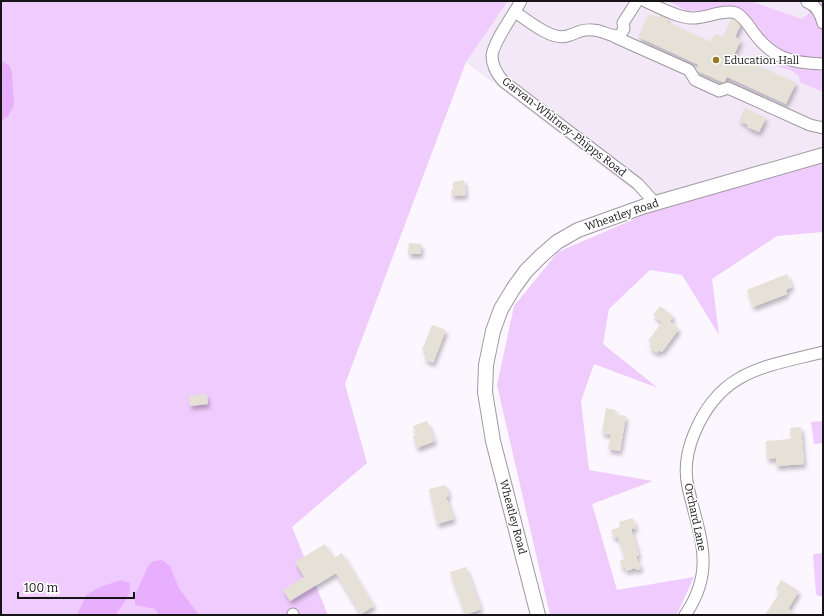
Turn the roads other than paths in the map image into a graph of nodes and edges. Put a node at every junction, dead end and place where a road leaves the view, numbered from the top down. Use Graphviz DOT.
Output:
graph roads {
  1 [pos="521,1"];
  2 [pos="637,1"];
  3 [pos="645,1"];
  4 [pos="807,2"];
  5 [pos="515,12"];
  6 [pos="823,23"];
  7 [pos="615,37"];
  8 [pos="823,64"];
  9 [pos="823,128"];
  10 [pos="823,155"];
  11 [pos="655,203"];
  12 [pos="823,352"];
  13 [pos="538,615"];
  14 [pos="685,615"];
  1 -- 5 [label="street, Garvan-Whitney-Phipps Road"];
  2 -- 7 [label="street"];
  3 -- 8 [label="street"];
  4 -- 6 [label="street"];
  5 -- 7 [label="street"];
  5 -- 11 [label="street, Garvan-Whitney-Phipps Road"];
  7 -- 9 [label="street"];
  10 -- 11 [label="main road, Wheatley Road"];
  11 -- 13 [label="main road, Wheatley Road"];
  12 -- 14 [label="street, Orchard Lane"];
}
